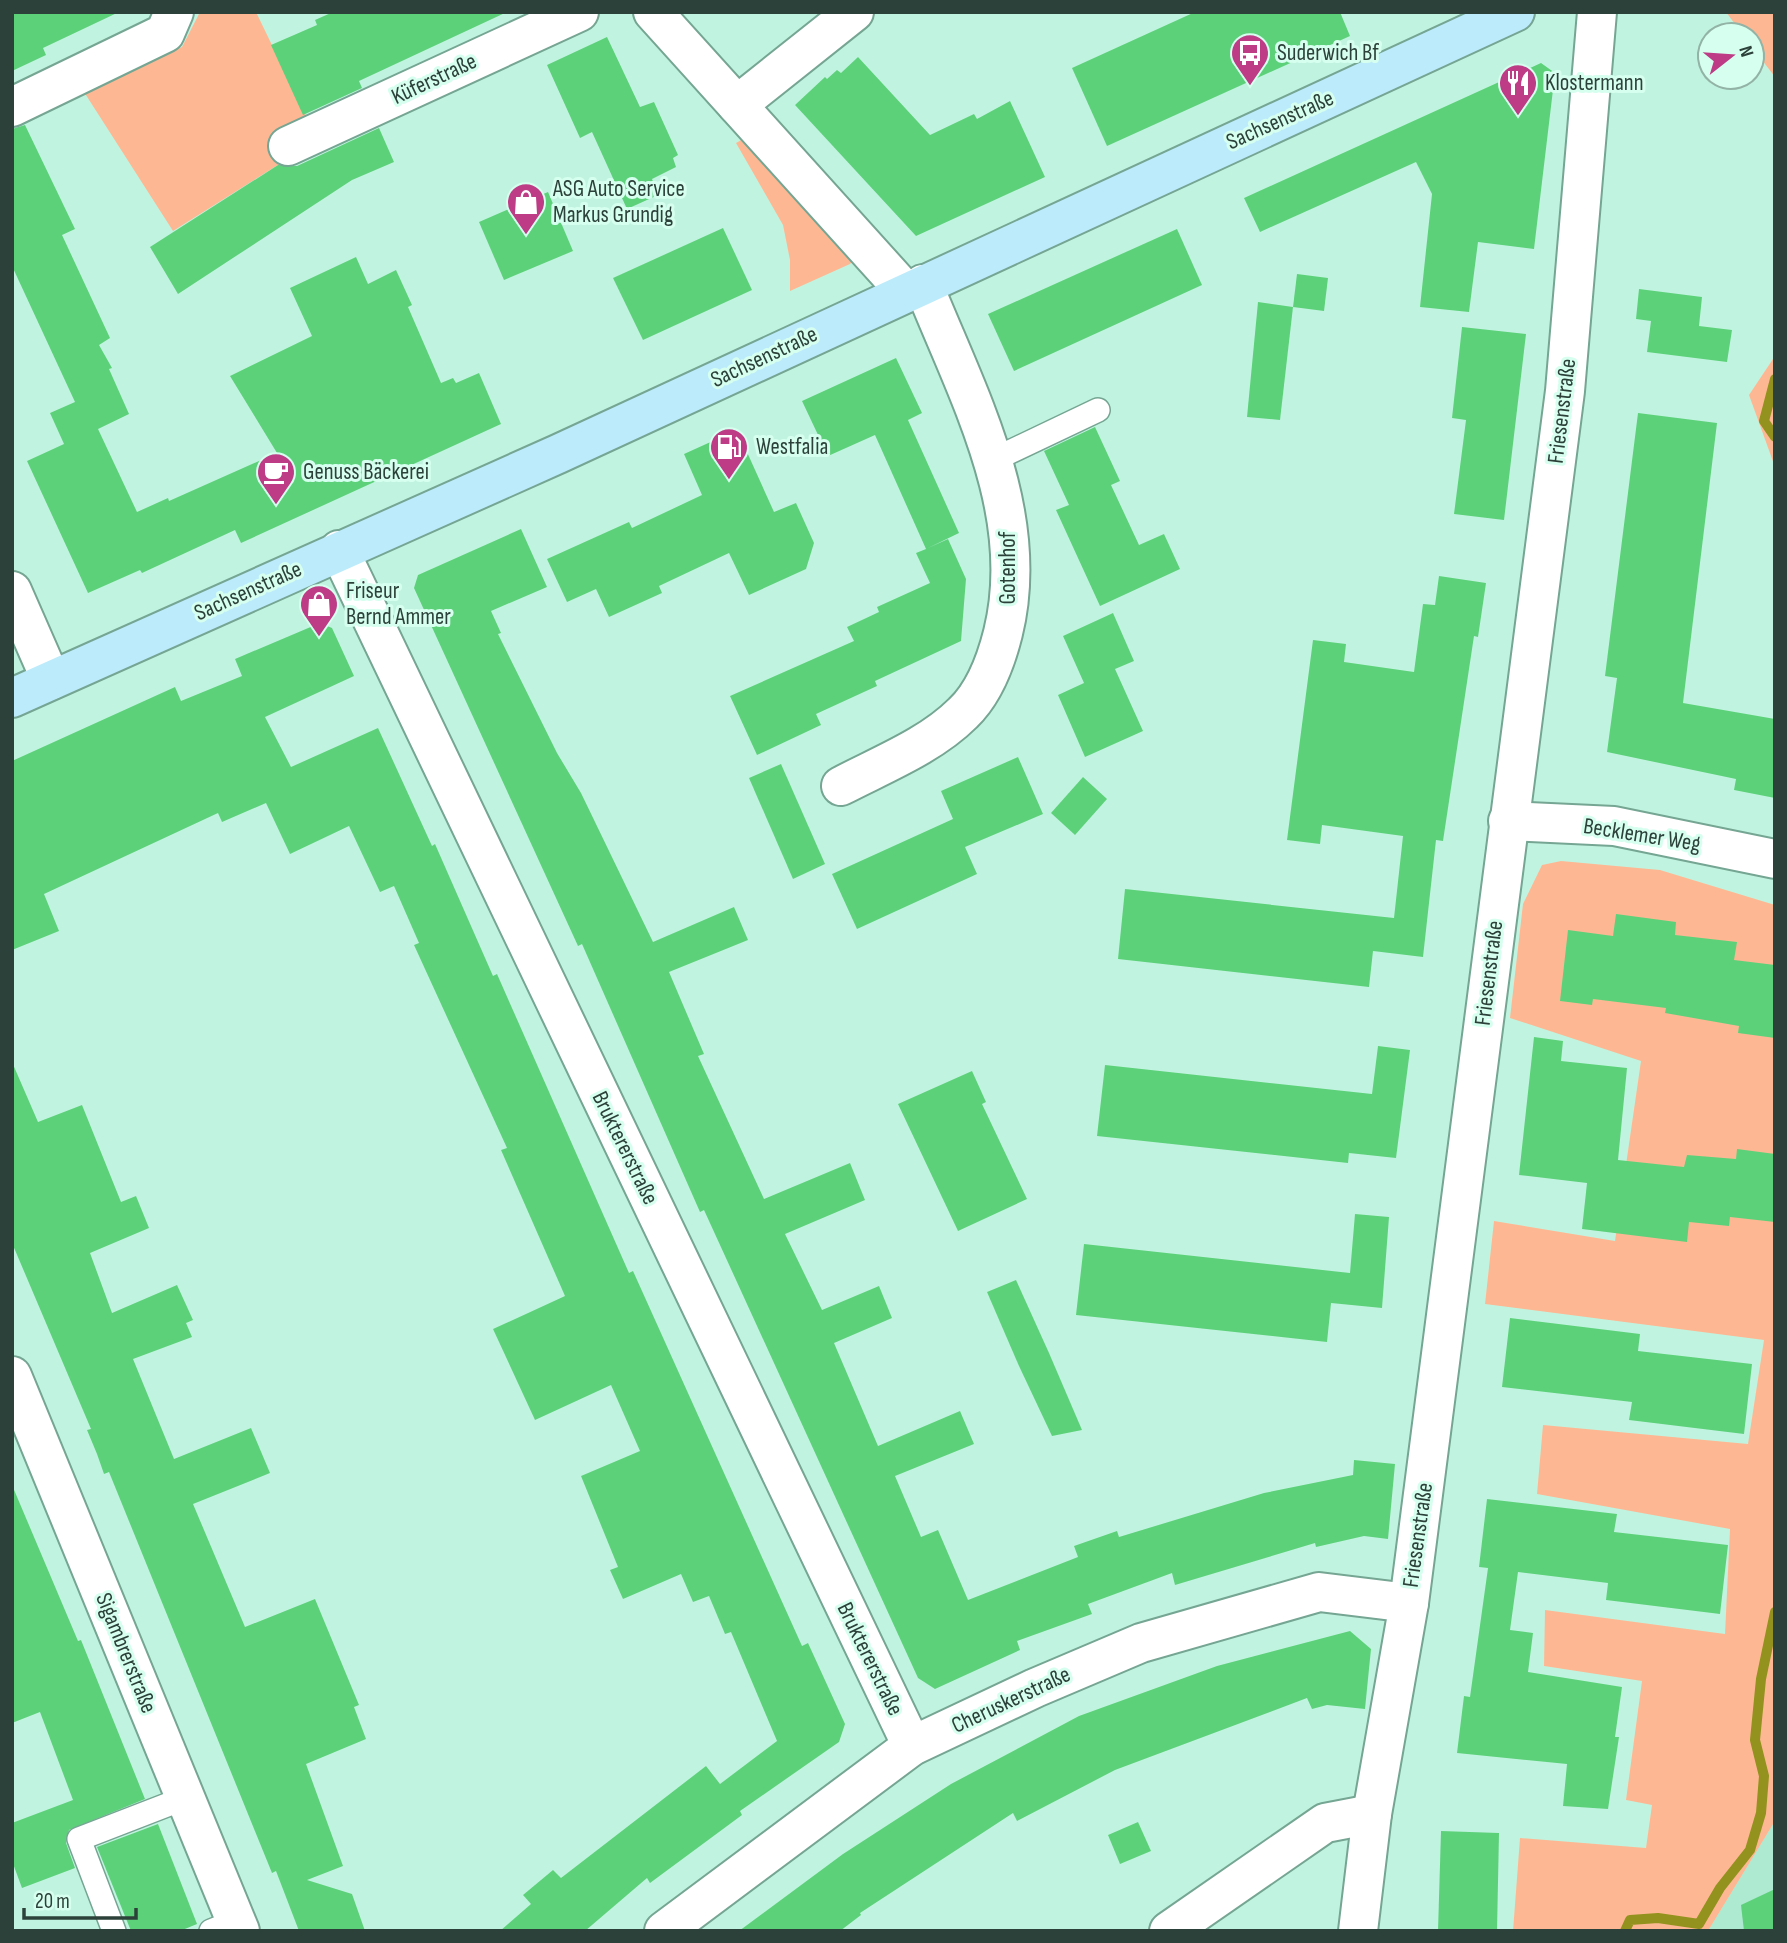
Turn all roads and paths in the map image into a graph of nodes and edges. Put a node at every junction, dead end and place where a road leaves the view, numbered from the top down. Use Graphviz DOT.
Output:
graph roads {
  1 [pos="174,12"];
  2 [pos="579,12"];
  3 [pos="653,12"];
  4 [pos="854,12"];
  5 [pos="1514,12"];
  6 [pos="1597,12"];
  7 [pos="1476,20"];
  8 [pos="737,105"];
  9 [pos="12,107"];
  10 [pos="288,146"];
  11 [pos="914,287"];
  12 [pos="1098,410"];
  13 [pos="993,460"];
  14 [pos="339,550"];
  15 [pos="12,591"];
  16 [pos="51,680"];
  17 [pos="12,698"];
  18 [pos="841,786"];
  19 [pos="1508,821"];
  20 [pos="1775,859"];
  21 [pos="12,1376"];
  22 [pos="1409,1603"];
  23 [pos="912,1746"];
  24 [pos="185,1797"];
  25 [pos="1372,1814"];
  26 [pos="229,1928"];
  27 [pos="114,1931"];
  28 [pos="664,1931"];
  29 [pos="1169,1931"];
  30 [pos="1358,1931"];
  1 -- 9 [label="street"];
  2 -- 10 [label="street, Küferstraße"];
  3 -- 8 [label="street"];
  4 -- 8 [label="street"];
  5 -- 7 [label="street, Sachsenstraße"];
  6 -- 19 [label="street, Friesenstraße"];
  7 -- 11 [label="street, Sachsenstraße"];
  8 -- 11 [label="street"];
  11 -- 13 [label="street, Gotenhof"];
  11 -- 14 [label="street, Sachsenstraße"];
  12 -- 13 [label="lane"];
  13 -- 18 [label="street, Gotenhof"];
  14 -- 16 [label="street, Sachsenstraße"];
  14 -- 23 [label="street, Bruktererstraße"];
  15 -- 16 [label="street"];
  16 -- 17 [label="street, Sachsenstraße"];
  19 -- 20 [label="street, Becklemer Weg"];
  19 -- 22 [label="street, Friesenstraße"];
  21 -- 24 [label="street, Sigambrerstraße"];
  22 -- 23 [label="street, Cheruskerstraße"];
  22 -- 25 [label="street, Friesenstraße"];
  23 -- 28 [label="street, Cheruskerstraße"];
  24 -- 26 [label="street, Sigambrerstraße"];
  24 -- 27 [label="lane"];
  25 -- 29 [label="street"];
  25 -- 30 [label="street, Friesenstraße"];
}
